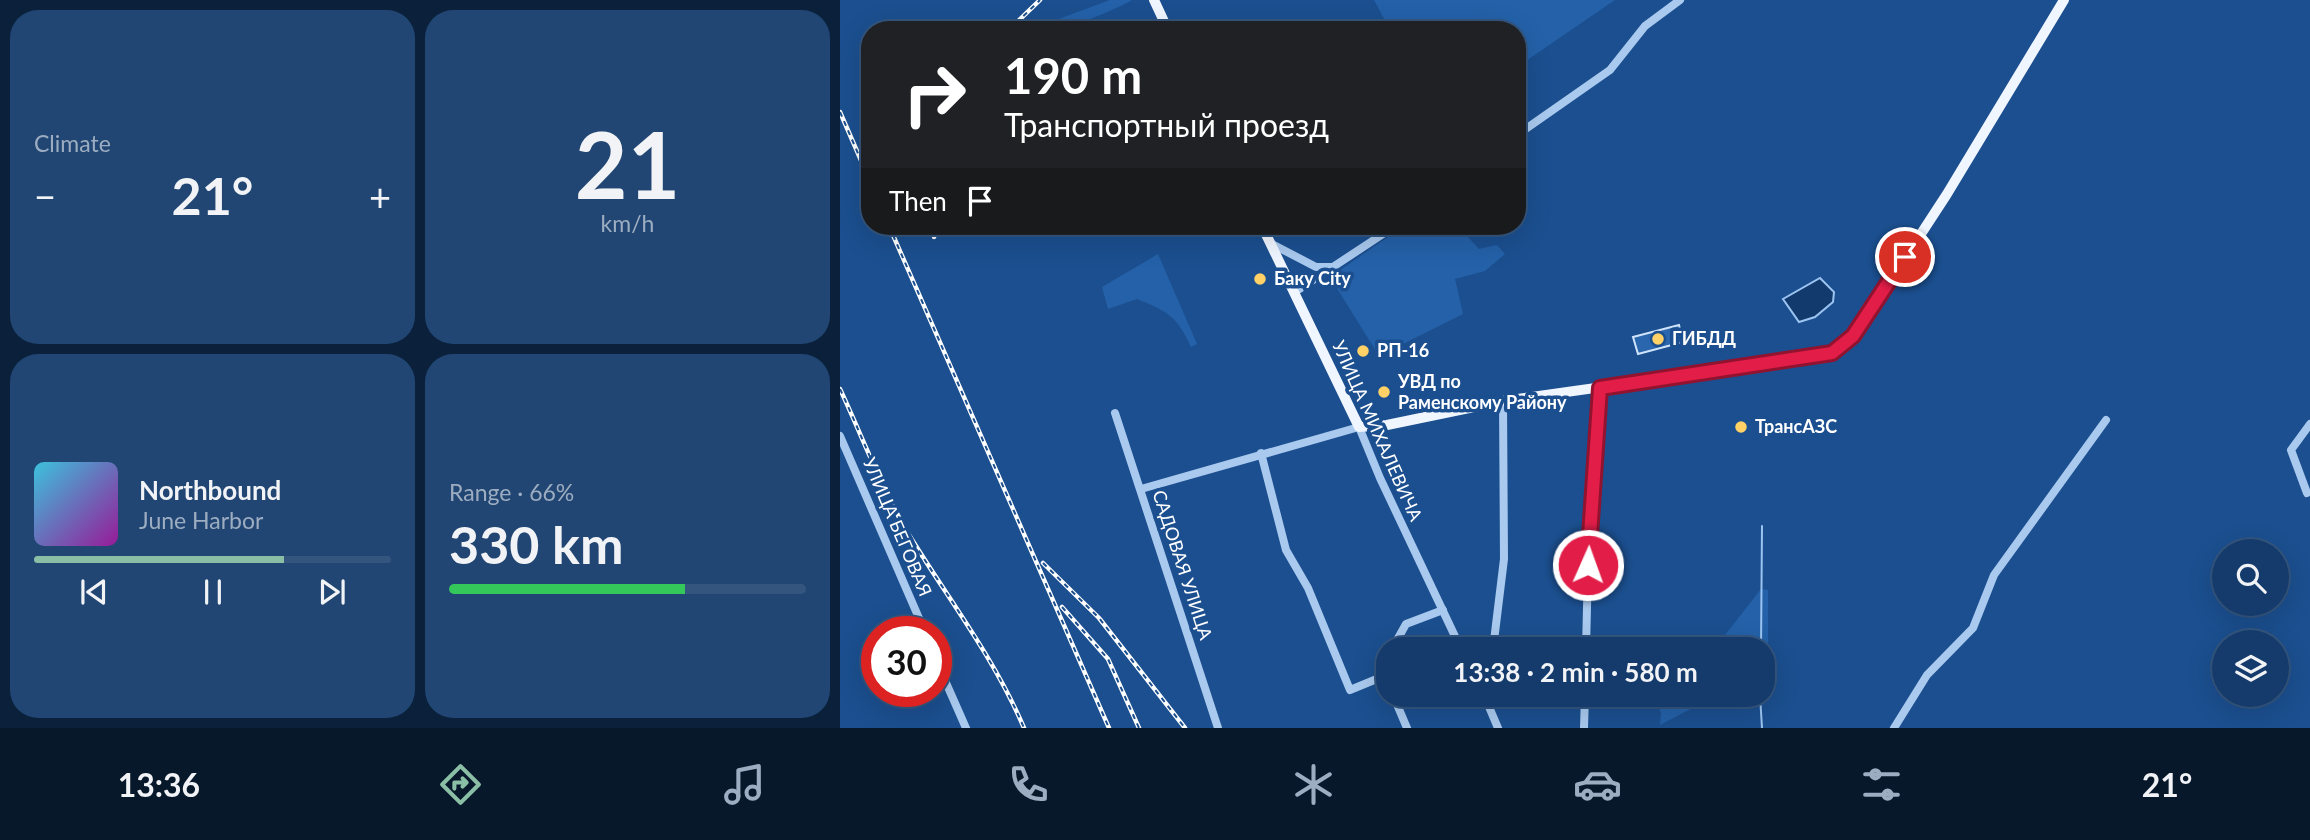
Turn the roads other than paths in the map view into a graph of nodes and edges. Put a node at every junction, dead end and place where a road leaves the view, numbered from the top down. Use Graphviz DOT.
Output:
graph roads {
  1 [pos="1154,0"];
  2 [pos="1680,0"];
  3 [pos="2063,0"];
  4 [pos="1164,21"];
  5 [pos="1526,129"];
  6 [pos="1266,235"];
  7 [pos="1382,235"];
  8 [pos="1270,243"];
  9 [pos="1339,265"];
  10 [pos="1295,292"];
  11 [pos="1600,388"];
  12 [pos="1503,401"];
  13 [pos="1115,413"];
  14 [pos="2106,420"];
  15 [pos="2310,424"];
  16 [pos="1359,427"];
  17 [pos="840,436"];
  18 [pos="1261,453"];
  19 [pos="1140,489"];
  20 [pos="2307,493"];
  21 [pos="1443,610"];
  22 [pos="918,616"];
  23 [pos="1399,637"];
  24 [pos="1455,637"];
  25 [pos="1494,637"];
  26 [pos="1586,637"];
  27 [pos="1376,682"];
  28 [pos="952,696"];
  29 [pos="1398,707"];
  30 [pos="1489,707"];
  31 [pos="1585,707"];
  32 [pos="966,728"];
  33 [pos="1218,728"];
  34 [pos="1407,728"];
  35 [pos="1498,728"];
  36 [pos="1584,728"];
  37 [pos="1894,728"];
  1 -- 4 [label="main road"];
  2 -- 5 [label="street"];
  3 -- 11 [label="main road"];
  6 -- 8 [label="main road, УЛИЦА МИХАЛЕВИЧА"];
  7 -- 9 [label="street"];
  8 -- 9 [label="street"];
  8 -- 10 [label="main road, УЛИЦА МИХАЛЕВИЧА"];
  9 -- 10 [label="street"];
  10 -- 16 [label="main road, УЛИЦА МИХАЛЕВИЧА"];
  11 -- 12 [label="main road"];
  11 -- 26 [label="street"];
  12 -- 16 [label="main road"];
  12 -- 25 [label="street"];
  13 -- 19 [label="street, САДОВАЯ УЛИЦА"];
  14 -- 37 [label="street"];
  15 -- 20 [label="street"];
  16 -- 18 [label="street"];
  16 -- 21 [label="street, УЛИЦА МИХАЛЕВИЧА"];
  17 -- 22 [label="street, УЛИЦА БЕГОВАЯ"];
  18 -- 19 [label="street"];
  18 -- 27 [label="street"];
  19 -- 33 [label="street, САДОВАЯ УЛИЦА"];
  21 -- 23 [label="street"];
  21 -- 24 [label="street, УЛИЦА МИХАЛЕВИЧА"];
  28 -- 32 [label="street"];
  29 -- 34 [label="street"];
  30 -- 35 [label="street"];
  31 -- 36 [label="street"];
}
